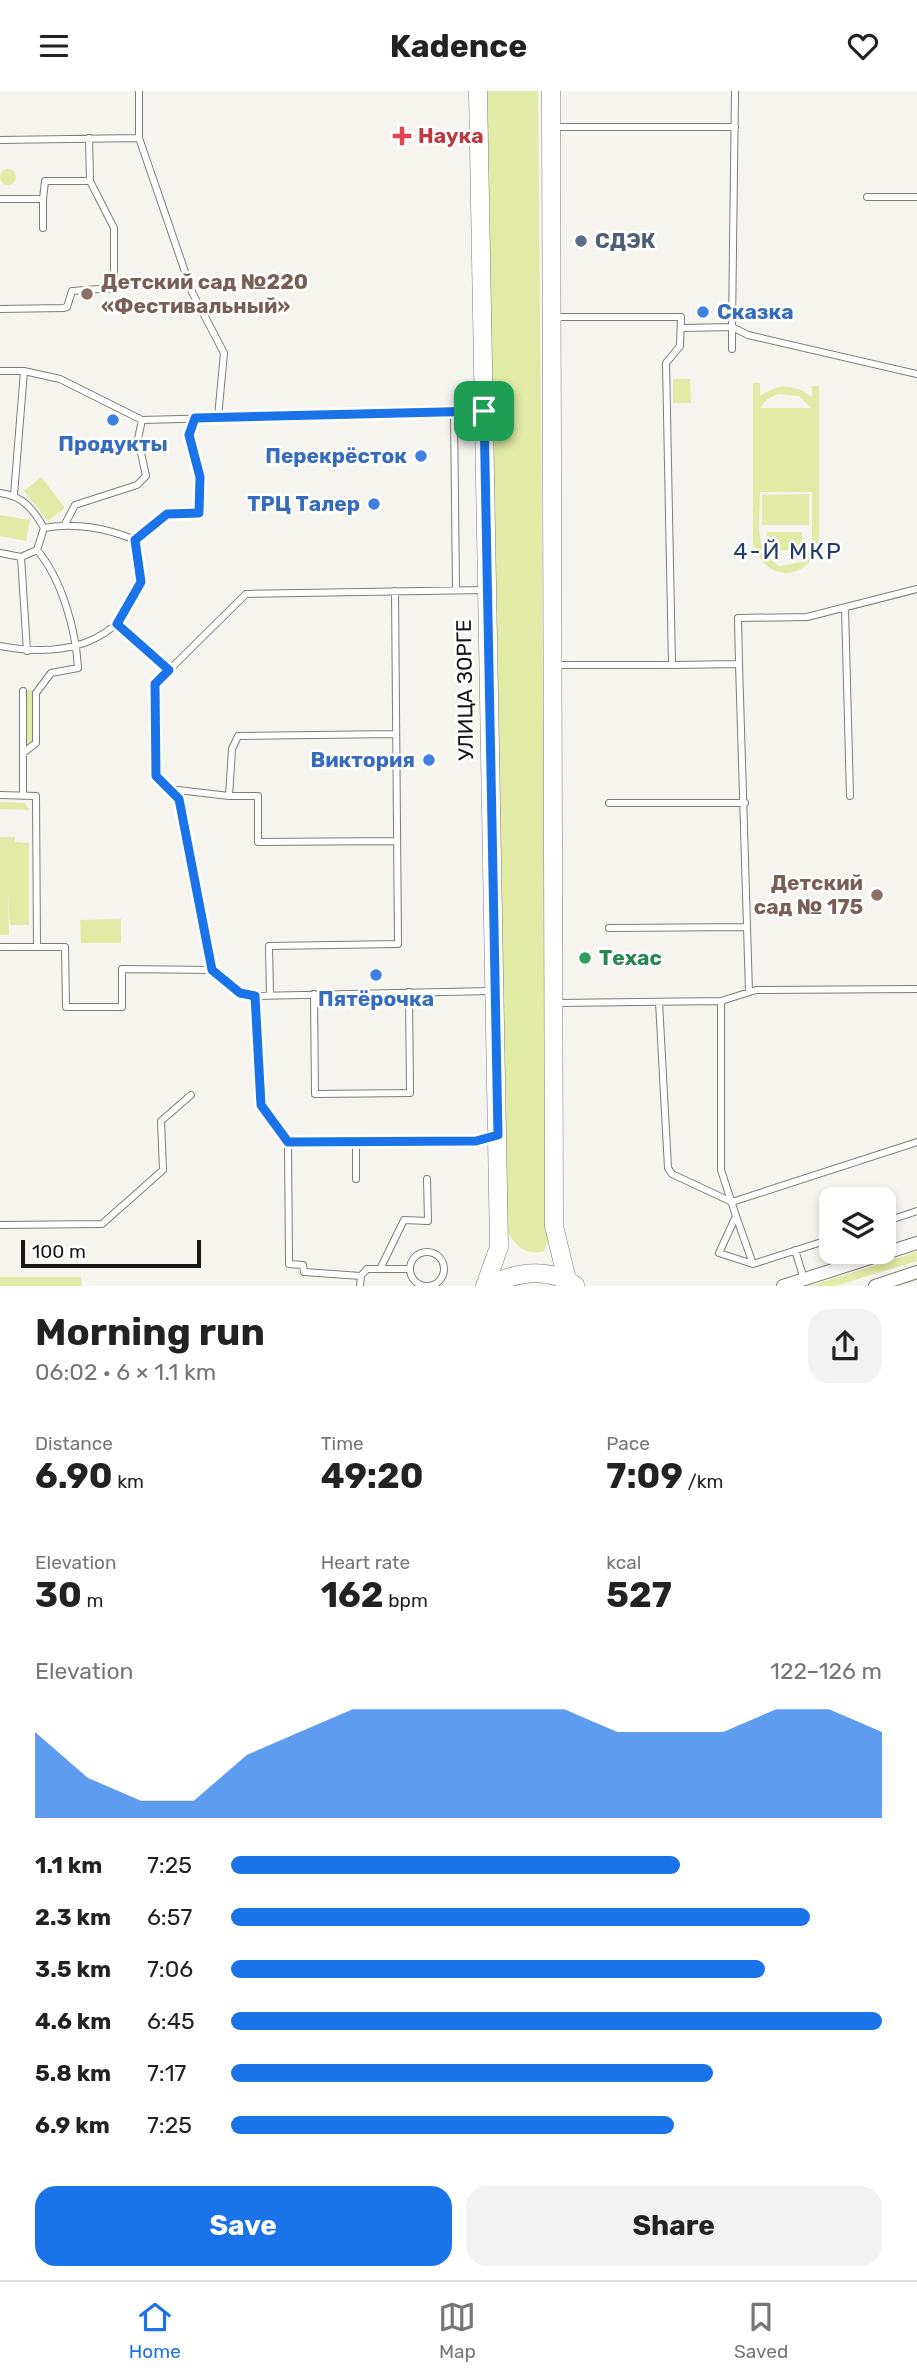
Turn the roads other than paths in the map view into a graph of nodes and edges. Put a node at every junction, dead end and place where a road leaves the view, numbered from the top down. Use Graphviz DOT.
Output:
graph roads {
  1 [pos="139,91"];
  2 [pos="478,91"];
  3 [pos="551,91"];
  4 [pos="735,91"];
  5 [pos="735,127"];
  6 [pos="551,128"];
  7 [pos="89,138"];
  8 [pos="139,138"];
  9 [pos="0,140"];
  10 [pos="90,181"];
  11 [pos="866,197"];
  12 [pos="917,197"];
  13 [pos="0,199"];
  14 [pos="43,199"];
  15 [pos="43,228"];
  16 [pos="0,309"];
  17 [pos="551,317"];
  18 [pos="732,327"];
  19 [pos="681,328"];
  20 [pos="732,349"];
  21 [pos="0,371"];
  22 [pos="24,371"];
  23 [pos="917,375"];
  24 [pos="484,411"];
  25 [pos="454,412"];
  26 [pos="218,417"];
  27 [pos="195,418"];
  28 [pos="142,420"];
  29 [pos="0,493"];
  30 [pos="14,495"];
  31 [pos="65,524"];
  32 [pos="44,528"];
  33 [pos="135,540"];
  34 [pos="37,551"];
  35 [pos="0,553"];
  36 [pos="21,557"];
  37 [pos="917,589"];
  38 [pos="456,590"];
  39 [pos="485,590"];
  40 [pos="395,591"];
  41 [pos="845,608"];
  42 [pos="117,624"];
  43 [pos="0,646"];
  44 [pos="77,648"];
  45 [pos="27,651"];
  46 [pos="738,664"];
  47 [pos="553,665"];
  48 [pos="672,665"];
  49 [pos="169,670"];
  50 [pos="23,691"];
  51 [pos="397,734"];
  52 [pos="23,753"];
  53 [pos="169,789"];
  54 [pos="0,795"];
  55 [pos="23,796"];
  56 [pos="229,796"];
  57 [pos="850,796"];
  58 [pos="609,803"];
  59 [pos="745,803"];
  60 [pos="397,841"];
  61 [pos="747,927"];
  62 [pos="609,929"];
  63 [pos="0,947"];
  64 [pos="37,947"];
  65 [pos="212,970"];
  66 [pos="917,989"];
  67 [pos="493,991"];
  68 [pos="409,992"];
  69 [pos="749,992"];
  70 [pos="314,994"];
  71 [pos="270,995"];
  72 [pos="255,996"];
  73 [pos="721,1001"];
  74 [pos="659,1002"];
  75 [pos="554,1003"];
  76 [pos="191,1095"];
  77 [pos="498,1135"];
  78 [pos="288,1142"];
  79 [pos="356,1142"];
  80 [pos="917,1142"];
  81 [pos="356,1179"];
  82 [pos="427,1179"];
  83 [pos="732,1202"];
  84 [pos="917,1211"];
  85 [pos="736,1216"];
  86 [pos="896,1218"];
  87 [pos="0,1225"];
  88 [pos="819,1243"];
  89 [pos="917,1243"];
  90 [pos="795,1250"];
  91 [pos="753,1264"];
  92 [pos="380,1269"];
  93 [pos="410,1269"];
  94 [pos="917,1272"];
  95 [pos="360,1276"];
  96 [pos="805,1279"];
  97 [pos="572,1283"];
  98 [pos="360,1286"];
  99 [pos="486,1286"];
  100 [pos="783,1286"];
  101 [pos="875,1286"];
  1 -- 8 [label="lane"];
  2 -- 24 [label="main road, УЛИЦА ЗОРГЕ"];
  3 -- 6 [label="main road"];
  4 -- 5 [label="lane"];
  5 -- 6 [label="lane"];
  5 -- 18 [label="lane"];
  6 -- 17 [label="main road"];
  7 -- 8 [label="lane"];
  7 -- 9 [label="lane"];
  7 -- 10 [label="lane"];
  8 -- 26 [label="lane"];
  10 -- 14 [label="lane"];
  10 -- 16 [label="lane"];
  11 -- 12 [label="lane"];
  13 -- 14 [label="lane"];
  14 -- 15 [label="lane"];
  17 -- 19 [label="lane"];
  17 -- 47 [label="main road"];
  18 -- 19 [label="lane"];
  18 -- 20 [label="lane"];
  18 -- 23 [label="lane"];
  19 -- 48 [label="lane"];
  21 -- 22 [label="lane"];
  22 -- 28 [label="lane"];
  22 -- 30 [label="lane"];
  24 -- 25 [label="lane"];
  24 -- 39 [label="main road, УЛИЦА ЗОРГЕ"];
  25 -- 26 [label="lane"];
  25 -- 38 [label="lane"];
  26 -- 27 [label="lane"];
  27 -- 28 [label="lane"];
  27 -- 33 [label="lane"];
  28 -- 31 [label="lane"];
  29 -- 30 [label="lane"];
  30 -- 32 [label="lane"];
  31 -- 32 [label="lane"];
  31 -- 33 [label="lane"];
  32 -- 34 [label="lane"];
  33 -- 42 [label="lane"];
  34 -- 36 [label="lane"];
  34 -- 44 [label="lane"];
  35 -- 36 [label="lane"];
  36 -- 45 [label="lane"];
  37 -- 41 [label="lane"];
  38 -- 39 [label="lane"];
  38 -- 40 [label="lane"];
  39 -- 67 [label="main road, УЛИЦА ЗОРГЕ"];
  40 -- 49 [label="lane"];
  40 -- 51 [label="lane"];
  41 -- 46 [label="lane"];
  41 -- 57 [label="lane"];
  42 -- 44 [label="lane"];
  42 -- 49 [label="lane"];
  43 -- 45 [label="lane"];
  44 -- 45 [label="lane"];
  44 -- 52 [label="lane"];
  46 -- 48 [label="lane"];
  46 -- 59 [label="lane"];
  47 -- 48 [label="lane"];
  47 -- 75 [label="main road"];
  49 -- 53 [label="lane"];
  50 -- 52 [label="lane"];
  51 -- 56 [label="lane"];
  51 -- 60 [label="lane"];
  52 -- 55 [label="lane"];
  53 -- 56 [label="lane"];
  53 -- 65 [label="lane"];
  54 -- 55 [label="lane"];
  55 -- 64 [label="lane"];
  56 -- 60 [label="lane"];
  58 -- 59 [label="lane"];
  59 -- 61 [label="lane"];
  60 -- 71 [label="lane"];
  61 -- 62 [label="lane"];
  61 -- 69 [label="lane"];
  63 -- 64 [label="lane"];
  64 -- 65 [label="lane"];
  65 -- 72 [label="lane"];
  66 -- 69 [label="lane"];
  67 -- 68 [label="lane"];
  67 -- 77 [label="main road, УЛИЦА ЗОРГЕ"];
  68 -- 70 [label="lane"];
  68 -- 70 [label="lane"];
  69 -- 73 [label="lane"];
  70 -- 71 [label="lane"];
  71 -- 72 [label="lane"];
  72 -- 78 [label="lane"];
  73 -- 74 [label="lane"];
  73 -- 83 [label="lane"];
  74 -- 75 [label="lane"];
  74 -- 83 [label="lane"];
  75 -- 97 [label="main road"];
  76 -- 87 [label="lane"];
  77 -- 79 [label="lane"];
  77 -- 99 [label="main road, УЛИЦА ЗОРГЕ"];
  78 -- 79 [label="lane"];
  78 -- 95 [label="lane"];
  79 -- 81 [label="lane"];
  80 -- 83 [label="lane"];
  82 -- 92 [label="lane"];
  83 -- 85 [label="lane"];
  84 -- 86 [label="lane"];
  85 -- 91 [label="lane"];
  85 -- 91 [label="lane"];
  88 -- 90 [label="lane"];
  89 -- 96 [label="street"];
  90 -- 91 [label="lane"];
  90 -- 96 [label="lane"];
  92 -- 93 [label="lane"];
  92 -- 95 [label="lane"];
  93 -- 93 [label="lane"];
  94 -- 101 [label="street"];
  95 -- 98 [label="lane"];
  96 -- 100 [label="street"];
  97 -- 99 [label="main road"];
}
